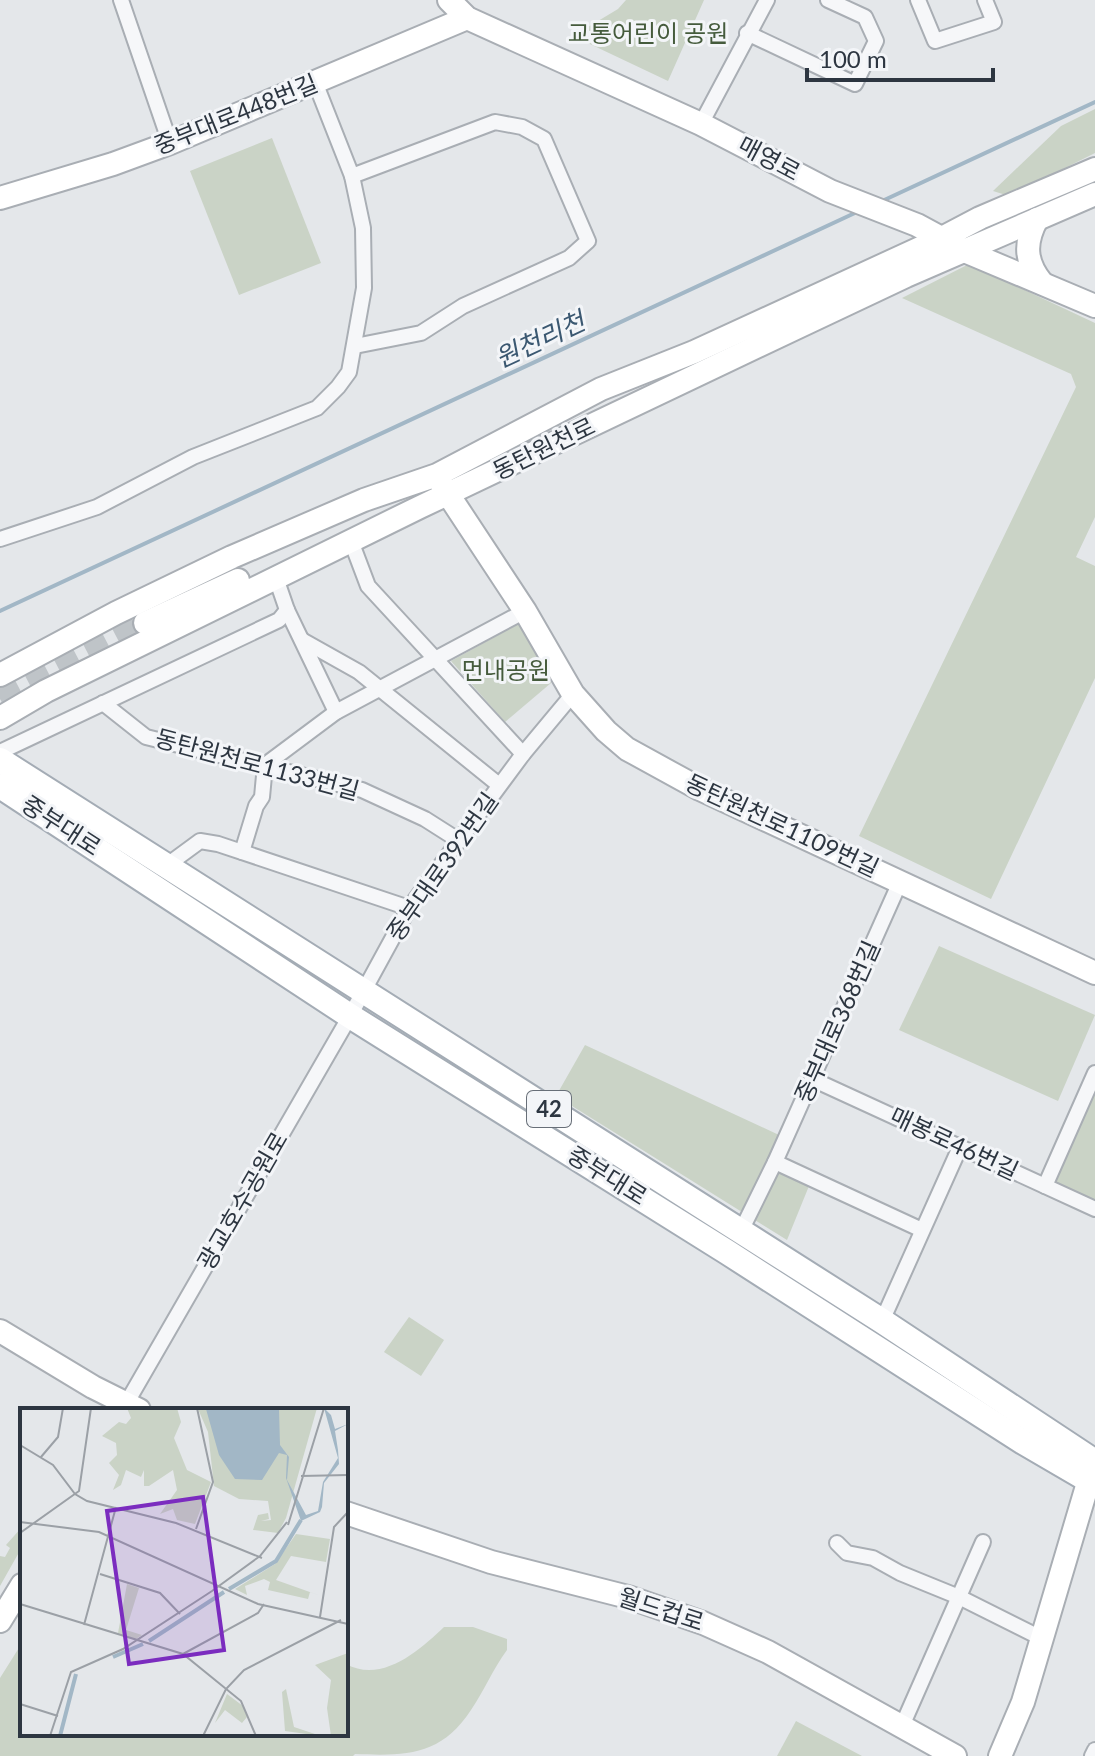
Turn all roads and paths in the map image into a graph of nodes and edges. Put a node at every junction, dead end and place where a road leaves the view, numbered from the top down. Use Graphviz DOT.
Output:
graph roads {
  1 [pos="121,0"];
  2 [pos="449,0"];
  3 [pos="767,0"];
  4 [pos="828,0"];
  5 [pos="918,0"];
  6 [pos="985,0"];
  7 [pos="467,18"];
  8 [pos="747,33"];
  9 [pos="315,82"];
  10 [pos="701,124"];
  11 [pos="170,143"];
  12 [pos="1095,169"];
  13 [pos="352,176"];
  14 [pos="1095,194"];
  15 [pos="0,198"];
  16 [pos="1037,219"];
  17 [pos="942,238"];
  18 [pos="967,252"];
  19 [pos="1042,283"];
  20 [pos="1095,306"];
  21 [pos="355,346"];
  22 [pos="442,486"];
  23 [pos="0,539"];
  24 [pos="351,541"];
  25 [pos="276,578"];
  26 [pos="287,610"];
  27 [pos="525,611"];
  28 [pos="141,618"];
  29 [pos="302,640"];
  30 [pos="436,659"];
  31 [pos="0,675"];
  32 [pos="381,688"];
  33 [pos="573,694"];
  34 [pos="103,703"];
  35 [pos="336,712"];
  36 [pos="0,718"];
  37 [pos="0,752"];
  38 [pos="523,754"];
  39 [pos="0,760"];
  40 [pos="265,765"];
  41 [pos="499,785"];
  42 [pos="0,786"];
  43 [pos="458,840"];
  44 [pos="242,852"];
  45 [pos="166,866"];
  46 [pos="900,882"];
  47 [pos="409,908"];
  48 [pos="1095,973"];
  49 [pos="363,992"];
  50 [pos="350,1016"];
  51 [pos="1095,1073"];
  52 [pos="812,1079"];
  53 [pos="960,1147"];
  54 [pos="775,1162"];
  55 [pos="1045,1186"];
  56 [pos="1095,1209"];
  57 [pos="922,1230"];
  58 [pos="741,1231"];
  59 [pos="882,1321"];
  60 [pos="0,1331"];
  61 [pos="129,1408"];
  62 [pos="1029,1432"];
  63 [pos="1094,1470"];
  64 [pos="348,1514"];
  65 [pos="983,1542"];
  66 [pos="837,1543"];
  67 [pos="20,1588"];
  68 [pos="959,1597"];
  69 [pos="0,1621"];
  70 [pos="1043,1639"];
  71 [pos="902,1726"];
  72 [pos="1095,1750"];
  73 [pos="955,1756"];
  74 [pos="1000,1756"];
  75 [pos="1092,1756"];
  1 -- 11 [label="street"];
  2 -- 7 [label="street, 매영로"];
  3 -- 8 [label="street"];
  4 -- 8 [label="street"];
  5 -- 6 [label="street"];
  7 -- 9 [label="street, 중부대로448번길"];
  7 -- 10 [label="street, 매영로"];
  8 -- 10 [label="street"];
  9 -- 11 [label="street, 중부대로448번길"];
  9 -- 13 [label="street"];
  10 -- 17 [label="street, 매영로"];
  11 -- 15 [label="street, 중부대로448번길"];
  12 -- 17 [label="street, 동탄원천로"];
  13 -- 21 [label="street"];
  13 -- 21 [label="street"];
  14 -- 16 [label="street, 동탄원천로"];
  16 -- 18 [label="street, 동탄원천로"];
  16 -- 19 [label="street"];
  17 -- 18 [label="street, 매영로"];
  17 -- 22 [label="street, 동탄원천로"];
  18 -- 19 [label="street, 매영로"];
  18 -- 22 [label="street, 동탄원천로"];
  19 -- 20 [label="street, 매영로"];
  21 -- 23 [label="street"];
  22 -- 24 [label="street, 동탄원천로"];
  22 -- 27 [label="street, 동탄원천로1109번길"];
  22 -- 28 [label="street"];
  22 -- 31 [label="street, 동탄원천로"];
  24 -- 25 [label="street, 동탄원천로"];
  24 -- 30 [label="street"];
  25 -- 26 [label="street"];
  25 -- 36 [label="street, 동탄원천로"];
  26 -- 29 [label="street"];
  26 -- 34 [label="street"];
  27 -- 30 [label="street"];
  27 -- 33 [label="street, 동탄원천로1109번길"];
  29 -- 32 [label="street, 중부대로392번길"];
  29 -- 35 [label="street"];
  30 -- 32 [label="street"];
  30 -- 38 [label="street"];
  32 -- 35 [label="street"];
  32 -- 41 [label="street, 중부대로392번길"];
  33 -- 38 [label="street, 중부대로392번길"];
  33 -- 46 [label="street, 동탄원천로1109번길"];
  34 -- 37 [label="street"];
  34 -- 40 [label="street, 동탄원천로1133번길"];
  35 -- 40 [label="street"];
  38 -- 41 [label="street, 중부대로392번길"];
  39 -- 45 [label="main road, 중부대로 / 42"];
  40 -- 43 [label="street, 동탄원천로1133번길"];
  40 -- 44 [label="street"];
  41 -- 43 [label="street, 중부대로392번길"];
  42 -- 50 [label="main road, 중부대로 / 42"];
  43 -- 47 [label="street, 중부대로392번길"];
  44 -- 45 [label="street"];
  44 -- 47 [label="street"];
  45 -- 49 [label="main road, 중부대로 / 42"];
  46 -- 48 [label="street, 동탄원천로1109번길"];
  46 -- 52 [label="street, 중부대로368번길"];
  47 -- 49 [label="street, 중부대로392번길"];
  49 -- 50 [label="street, 광교호수공원로"];
  49 -- 58 [label="main road, 중부대로 / 42"];
  50 -- 61 [label="street, 광교호수공원로"];
  50 -- 62 [label="main road, 중부대로 / 42"];
  51 -- 55 [label="street"];
  52 -- 53 [label="street, 매봉로46번길"];
  52 -- 54 [label="street, 중부대로368번길"];
  53 -- 55 [label="street, 매봉로46번길"];
  53 -- 57 [label="street"];
  54 -- 57 [label="street"];
  54 -- 58 [label="street, 중부대로368번길"];
  55 -- 56 [label="street, 매봉로46번길"];
  57 -- 59 [label="street"];
  58 -- 59 [label="main road, 중부대로 / 42"];
  59 -- 62 [label="main road, 중부대로 / 42"];
  60 -- 61 [label="street"];
  62 -- 63 [label="main road, 중부대로 / 42"];
  63 -- 70 [label="street"];
  64 -- 71 [label="street, 월드컵로"];
  65 -- 68 [label="street"];
  66 -- 68 [label="street"];
  67 -- 69 [label="street"];
  68 -- 70 [label="street"];
  68 -- 71 [label="street"];
  70 -- 74 [label="street"];
  71 -- 73 [label="street, 월드컵로"];
  72 -- 75 [label="street"];
}
